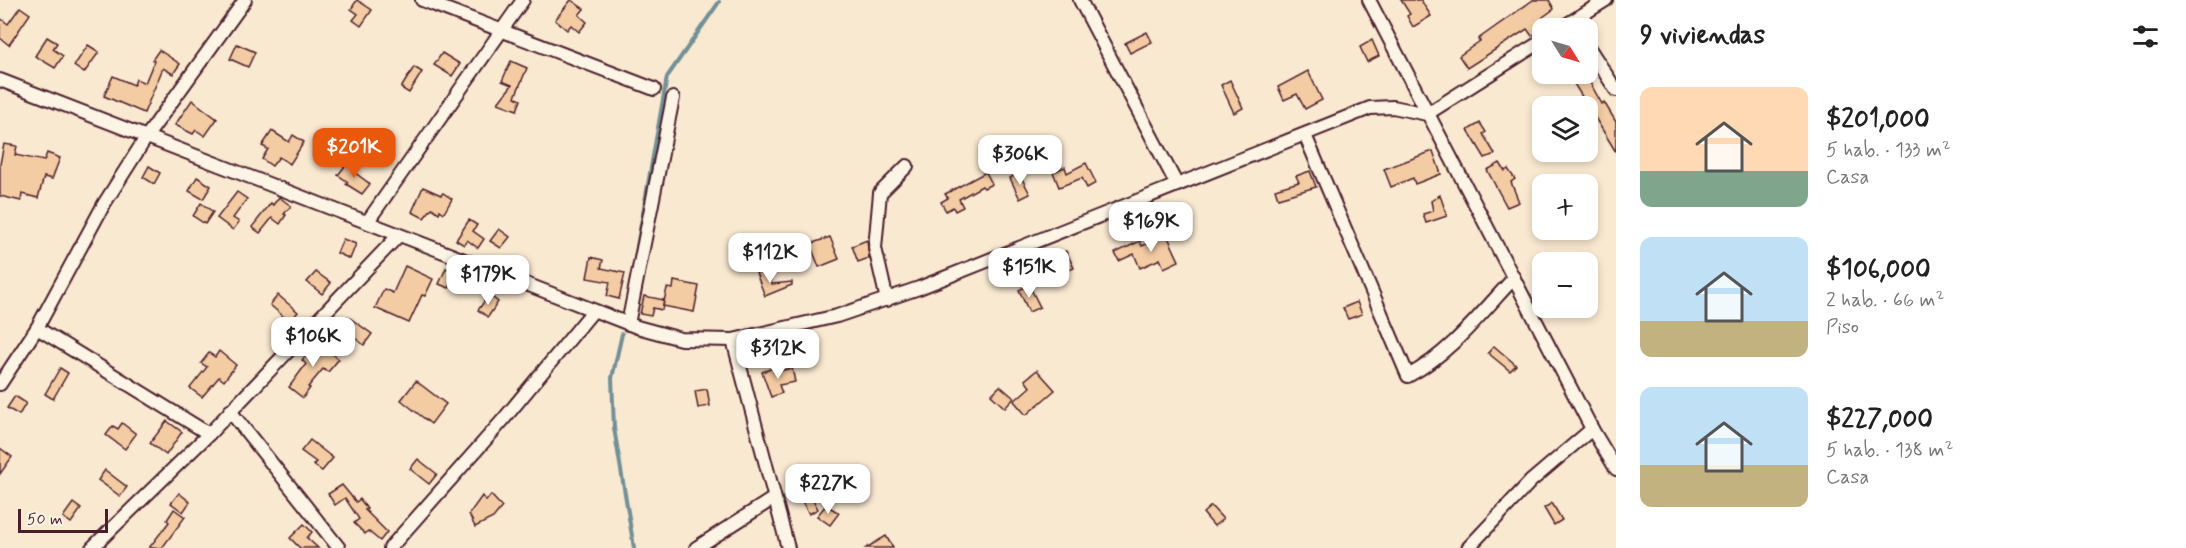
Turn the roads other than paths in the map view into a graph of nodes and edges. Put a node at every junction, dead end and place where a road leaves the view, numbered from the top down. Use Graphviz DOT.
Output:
graph roads {
  1 [pos="245,0"];
  2 [pos="422,0"];
  3 [pos="523,0"];
  4 [pos="1080,0"];
  5 [pos="1369,0"];
  6 [pos="1606,0"];
  7 [pos="1585,5"];
  8 [pos="1576,18"];
  9 [pos="502,30"];
  10 [pos="1532,47"];
  11 [pos="1598,62"];
  12 [pos="0,80"];
  13 [pos="654,89"];
  14 [pos="1616,90"];
  15 [pos="673,98"];
  16 [pos="1427,114"];
  17 [pos="1305,135"];
  18 [pos="147,136"];
  19 [pos="907,166"];
  20 [pos="1177,186"];
  21 [pos="368,221"];
  22 [pos="398,236"];
  23 [pos="1514,278"];
  24 [pos="887,300"];
  25 [pos="593,310"];
  26 [pos="628,324"];
  27 [pos="37,328"];
  28 [pos="733,340"];
  29 [pos="0,384"];
  30 [pos="230,411"];
  31 [pos="1592,429"];
  32 [pos="208,434"];
  33 [pos="1616,469"];
  34 [pos="774,498"];
  35 [pos="92,548"];
  36 [pos="339,548"];
  37 [pos="390,548"];
  38 [pos="696,548"];
  39 [pos="788,548"];
  40 [pos="1468,548"];
  1 -- 18 [label="street"];
  2 -- 9 [label="street"];
  3 -- 9 [label="street"];
  4 -- 20 [label="street"];
  5 -- 16 [label="street"];
  6 -- 7 [label="street"];
  7 -- 8 [label="street"];
  9 -- 13 [label="street"];
  9 -- 21 [label="street"];
  10 -- 16 [label="street"];
  11 -- 14 [label="street"];
  12 -- 18 [label="street"];
  15 -- 26 [label="street"];
  16 -- 17 [label="street"];
  16 -- 23 [label="street"];
  17 -- 20 [label="street"];
  17 -- 23 [label="street"];
  18 -- 21 [label="street"];
  18 -- 27 [label="street"];
  19 -- 24 [label="street"];
  20 -- 24 [label="street"];
  21 -- 22 [label="street"];
  22 -- 25 [label="street"];
  22 -- 30 [label="street"];
  23 -- 31 [label="street"];
  24 -- 28 [label="street"];
  25 -- 26 [label="street"];
  25 -- 37 [label="street"];
  26 -- 28 [label="street"];
  27 -- 29 [label="street"];
  27 -- 32 [label="street"];
  28 -- 34 [label="street"];
  30 -- 32 [label="street"];
  30 -- 36 [label="street"];
  31 -- 33 [label="street"];
  31 -- 40 [label="street"];
  32 -- 35 [label="street"];
  34 -- 38 [label="street"];
  34 -- 39 [label="street"];
}
